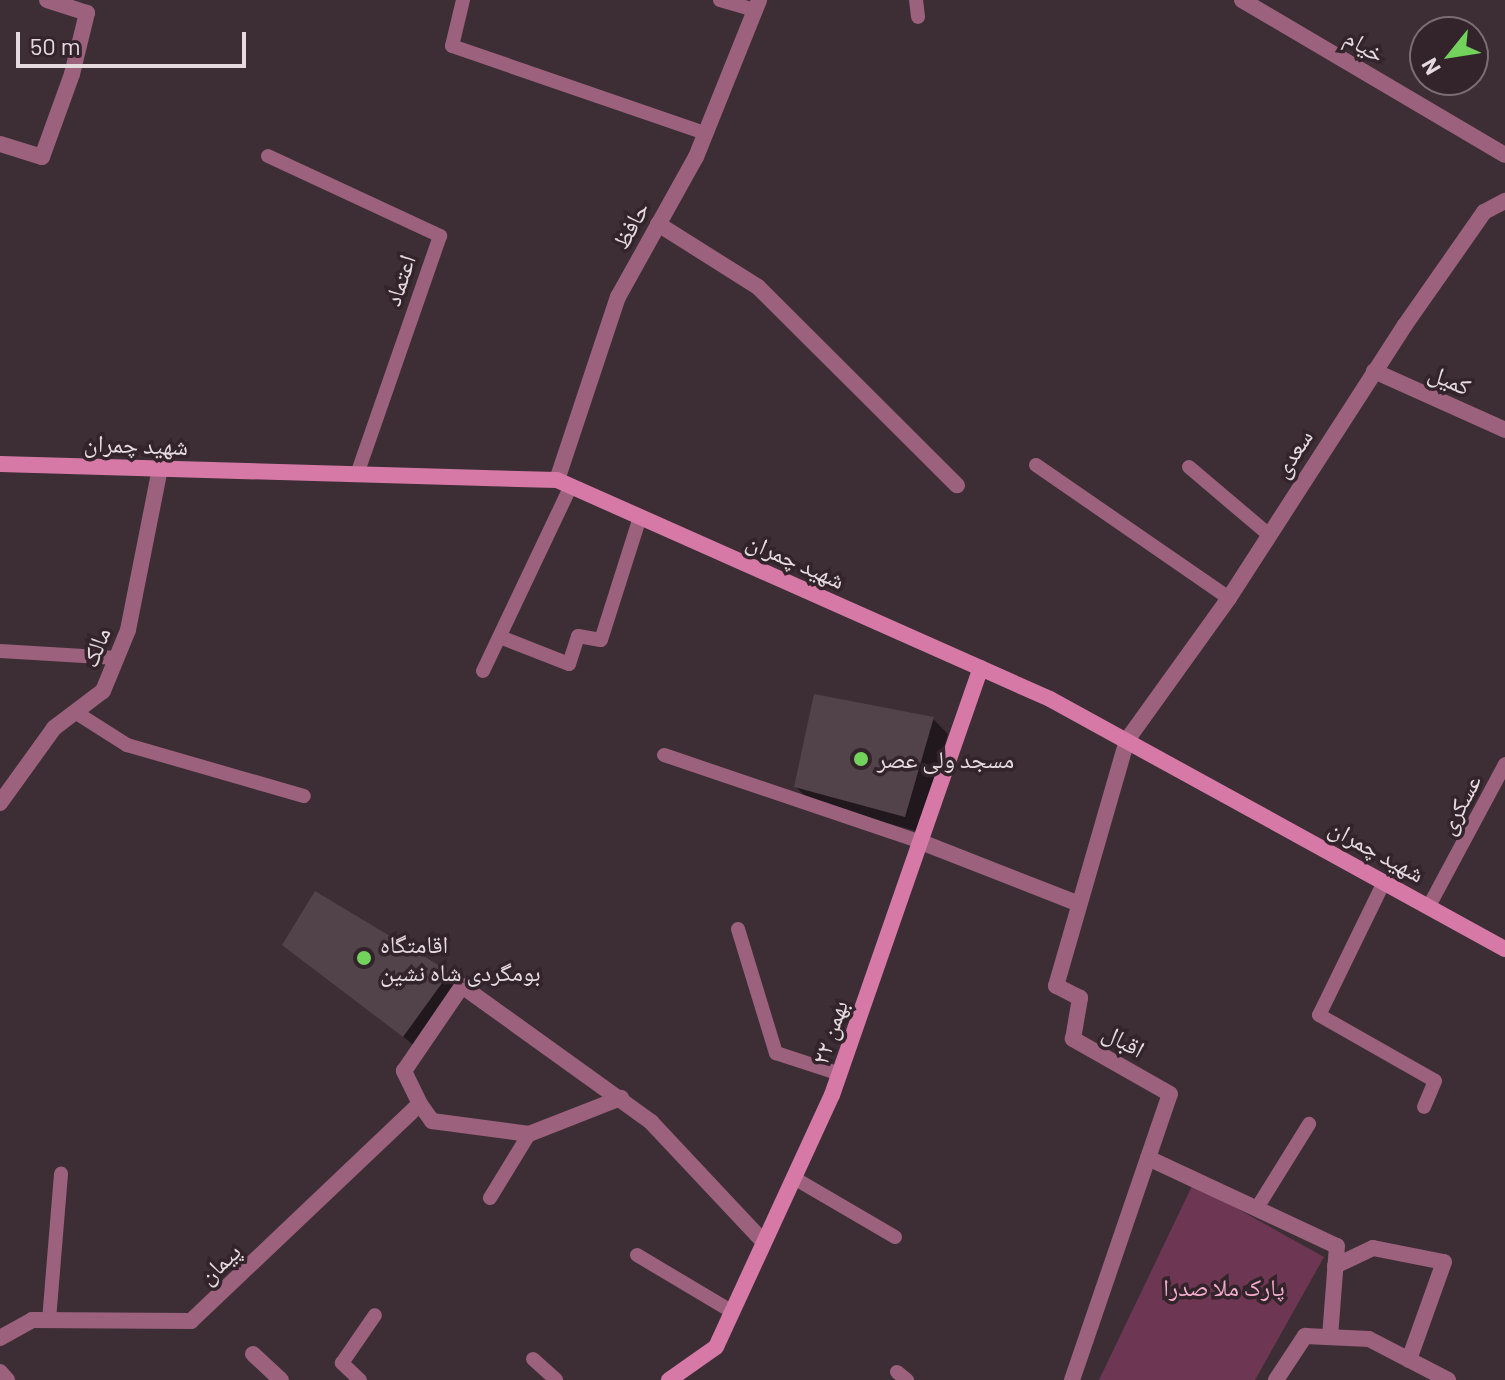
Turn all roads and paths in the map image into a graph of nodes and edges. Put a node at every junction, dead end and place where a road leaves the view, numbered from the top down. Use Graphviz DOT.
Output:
graph roads {
  1 [pos="47,0"];
  2 [pos="463,0"];
  3 [pos="720,0"];
  4 [pos="916,0"];
  5 [pos="1242,0"];
  6 [pos="757,5"];
  7 [pos="918,17"];
  8 [pos="705,133"];
  9 [pos="0,144"];
  10 [pos="1505,155"];
  11 [pos="268,156"];
  12 [pos="1505,201"];
  13 [pos="658,224"];
  14 [pos="1374,371"];
  15 [pos="1505,430"];
  16 [pos="0,464"];
  17 [pos="1036,465"];
  18 [pos="1189,467"];
  19 [pos="160,468"];
  20 [pos="357,474"];
  21 [pos="564,483"];
  22 [pos="957,485"];
  23 [pos="640,517"];
  24 [pos="1268,534"];
  25 [pos="1229,598"];
  26 [pos="500,637"];
  27 [pos="0,651"];
  28 [pos="117,658"];
  29 [pos="981,668"];
  30 [pos="483,671"];
  31 [pos="75,712"];
  32 [pos="1127,740"];
  33 [pos="664,755"];
  34 [pos="1505,764"];
  35 [pos="304,796"];
  36 [pos="1,801"];
  37 [pos="921,842"];
  38 [pos="1384,882"];
  39 [pos="1079,904"];
  40 [pos="1429,906"];
  41 [pos="738,929"];
  42 [pos="1505,949"];
  43 [pos="840,1074"];
  44 [pos="621,1098"];
  45 [pos="420,1104"];
  46 [pos="1424,1107"];
  47 [pos="1309,1124"];
  48 [pos="529,1134"];
  49 [pos="1148,1158"];
  50 [pos="61,1173"];
  51 [pos="794,1178"];
  52 [pos="490,1198"];
  53 [pos="1257,1208"];
  54 [pos="895,1237"];
  55 [pos="762,1240"];
  56 [pos="637,1255"];
  57 [pos="1335,1266"];
  58 [pos="731,1311"];
  59 [pos="375,1315"];
  60 [pos="49,1320"];
  61 [pos="1330,1337"];
  62 [pos="0,1338"];
  63 [pos="253,1354"];
  64 [pos="533,1359"];
  65 [pos="1409,1360"];
  66 [pos="0,1372"];
  67 [pos="678,1378"];
  68 [pos="7,1380"];
  69 [pos="281,1380"];
  70 [pos="360,1380"];
  71 [pos="556,1380"];
  72 [pos="1072,1380"];
  73 [pos="1276,1380"];
  74 [pos="1448,1380"];
  1 -- 9 [label="street"];
  2 -- 8 [label="lane"];
  3 -- 6 [label="lane"];
  4 -- 7 [label="lane"];
  5 -- 10 [label="street, خیام"];
  6 -- 8 [label="street, حافظ"];
  8 -- 13 [label="street, حافظ"];
  11 -- 20 [label="lane, اعتماد"];
  12 -- 14 [label="street, سعدی"];
  13 -- 21 [label="street, حافظ"];
  13 -- 22 [label="street"];
  14 -- 15 [label="street, کمیل"];
  14 -- 24 [label="street, سعدی"];
  16 -- 19 [label="street, شهید چمران"];
  17 -- 25 [label="lane"];
  18 -- 24 [label="lane"];
  19 -- 20 [label="street, شهید چمران"];
  19 -- 28 [label="street, مالک"];
  20 -- 21 [label="street, شهید چمران"];
  21 -- 23 [label="street, شهید چمران"];
  21 -- 26 [label="lane"];
  23 -- 26 [label="lane"];
  23 -- 29 [label="street, شهید چمران"];
  24 -- 25 [label="street, سعدی"];
  25 -- 32 [label="street, سعدی"];
  26 -- 30 [label="lane"];
  27 -- 28 [label="lane"];
  28 -- 31 [label="street, مالک"];
  29 -- 32 [label="street, شهید چمران"];
  29 -- 37 [label="street, ۲۲ بهمن"];
  31 -- 35 [label="lane"];
  31 -- 36 [label="street, مالک"];
  32 -- 38 [label="street, شهید چمران"];
  32 -- 39 [label="street, اقبال"];
  33 -- 37 [label="lane"];
  34 -- 40 [label="lane, عسکری"];
  37 -- 39 [label="street"];
  37 -- 43 [label="street, ۲۲ بهمن"];
  38 -- 40 [label="street, شهید چمران"];
  38 -- 46 [label="lane"];
  39 -- 49 [label="street, اقبال"];
  40 -- 42 [label="street, شهید چمران"];
  41 -- 43 [label="lane"];
  43 -- 51 [label="street, ۲۲ بهمن"];
  44 -- 45 [label="street"];
  44 -- 48 [label="street"];
  44 -- 55 [label="street"];
  45 -- 48 [label="street"];
  45 -- 60 [label="street, پیمان"];
  47 -- 53 [label="lane"];
  48 -- 52 [label="lane"];
  49 -- 53 [label="street"];
  49 -- 72 [label="street, اقبال"];
  50 -- 60 [label="lane"];
  51 -- 54 [label="lane"];
  51 -- 55 [label="street, ۲۲ بهمن"];
  53 -- 57 [label="street"];
  55 -- 58 [label="street, ۲۲ بهمن"];
  56 -- 58 [label="lane"];
  57 -- 61 [label="street"];
  57 -- 65 [label="street"];
  58 -- 67 [label="street, ۲۲ بهمن"];
  59 -- 70 [label="lane"];
  60 -- 62 [label="street, پیمان"];
  61 -- 65 [label="street"];
  61 -- 73 [label="street"];
  63 -- 69 [label="street"];
  64 -- 71 [label="lane"];
  65 -- 74 [label="street"];
  66 -- 68 [label="street"];
}
